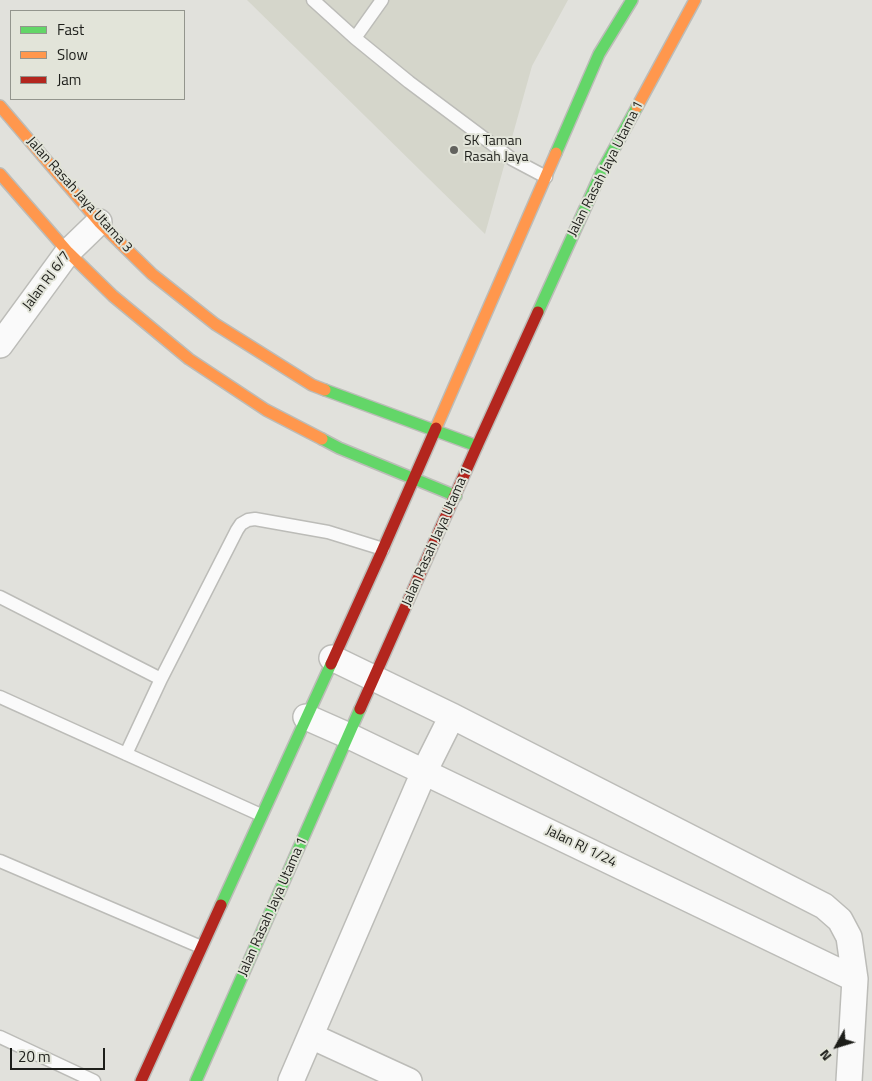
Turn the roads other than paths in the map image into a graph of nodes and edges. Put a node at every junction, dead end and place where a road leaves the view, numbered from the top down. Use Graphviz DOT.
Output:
graph roads {
  1 [pos="313,0"];
  2 [pos="382,0"];
  3 [pos="632,0"];
  4 [pos="695,0"];
  5 [pos="355,38"];
  6 [pos="0,106"];
  7 [pos="0,174"];
  8 [pos="546,177"];
  9 [pos="99,222"];
  10 [pos="68,252"];
  11 [pos="0,345"];
  12 [pos="434,430"];
  13 [pos="477,446"];
  14 [pos="414,479"];
  15 [pos="456,496"];
  16 [pos="383,549"];
  17 [pos="0,597"];
  18 [pos="332,658"];
  19 [pos="374,678"];
  20 [pos="161,679"];
  21 [pos="0,697"];
  22 [pos="452,716"];
  23 [pos="306,717"];
  24 [pos="349,736"];
  25 [pos="126,754"];
  26 [pos="424,772"];
  27 [pos="261,815"];
  28 [pos="0,862"];
  29 [pos="201,947"];
  30 [pos="855,979"];
  31 [pos="311,1036"];
  32 [pos="0,1037"];
  33 [pos="94,1081"];
  34 [pos="141,1081"];
  35 [pos="196,1081"];
  36 [pos="291,1081"];
  37 [pos="409,1081"];
  38 [pos="849,1081"];
  1 -- 5 [label="lane"];
  2 -- 5 [label="lane"];
  3 -- 8 [label="street"];
  4 -- 13 [label="street, Jalan Rasah Jaya Utama 1"];
  5 -- 8 [label="lane"];
  6 -- 9 [label="street, Jalan Rasah Jaya Utama 3"];
  7 -- 10 [label="street"];
  8 -- 12 [label="street"];
  9 -- 10 [label="street, Jalan RJ 6/7"];
  9 -- 12 [label="street, Jalan Rasah Jaya Utama 3"];
  10 -- 11 [label="street, Jalan RJ 6/7"];
  10 -- 14 [label="street"];
  12 -- 13 [label="street, Jalan Rasah Jaya Utama 3"];
  12 -- 14 [label="street"];
  13 -- 15 [label="street, Jalan Rasah Jaya Utama 1"];
  14 -- 15 [label="street"];
  14 -- 16 [label="street"];
  15 -- 19 [label="street, Jalan Rasah Jaya Utama 1"];
  16 -- 18 [label="street"];
  16 -- 20 [label="lane"];
  17 -- 20 [label="lane"];
  18 -- 19 [label="street"];
  18 -- 23 [label="street"];
  19 -- 22 [label="street"];
  19 -- 24 [label="street, Jalan Rasah Jaya Utama 1"];
  20 -- 25 [label="lane"];
  21 -- 25 [label="lane"];
  22 -- 26 [label="street"];
  22 -- 30 [label="street"];
  23 -- 24 [label="street, Jalan RJ 1/24"];
  23 -- 27 [label="street"];
  24 -- 26 [label="street, Jalan RJ 1/24"];
  24 -- 35 [label="street, Jalan Rasah Jaya Utama 1"];
  25 -- 27 [label="lane"];
  26 -- 30 [label="street, Jalan RJ 1/24"];
  26 -- 31 [label="street"];
  27 -- 29 [label="street"];
  28 -- 29 [label="lane"];
  29 -- 34 [label="street"];
  30 -- 38 [label="street"];
  31 -- 36 [label="street"];
  31 -- 37 [label="street"];
  32 -- 33 [label="lane"];
}
